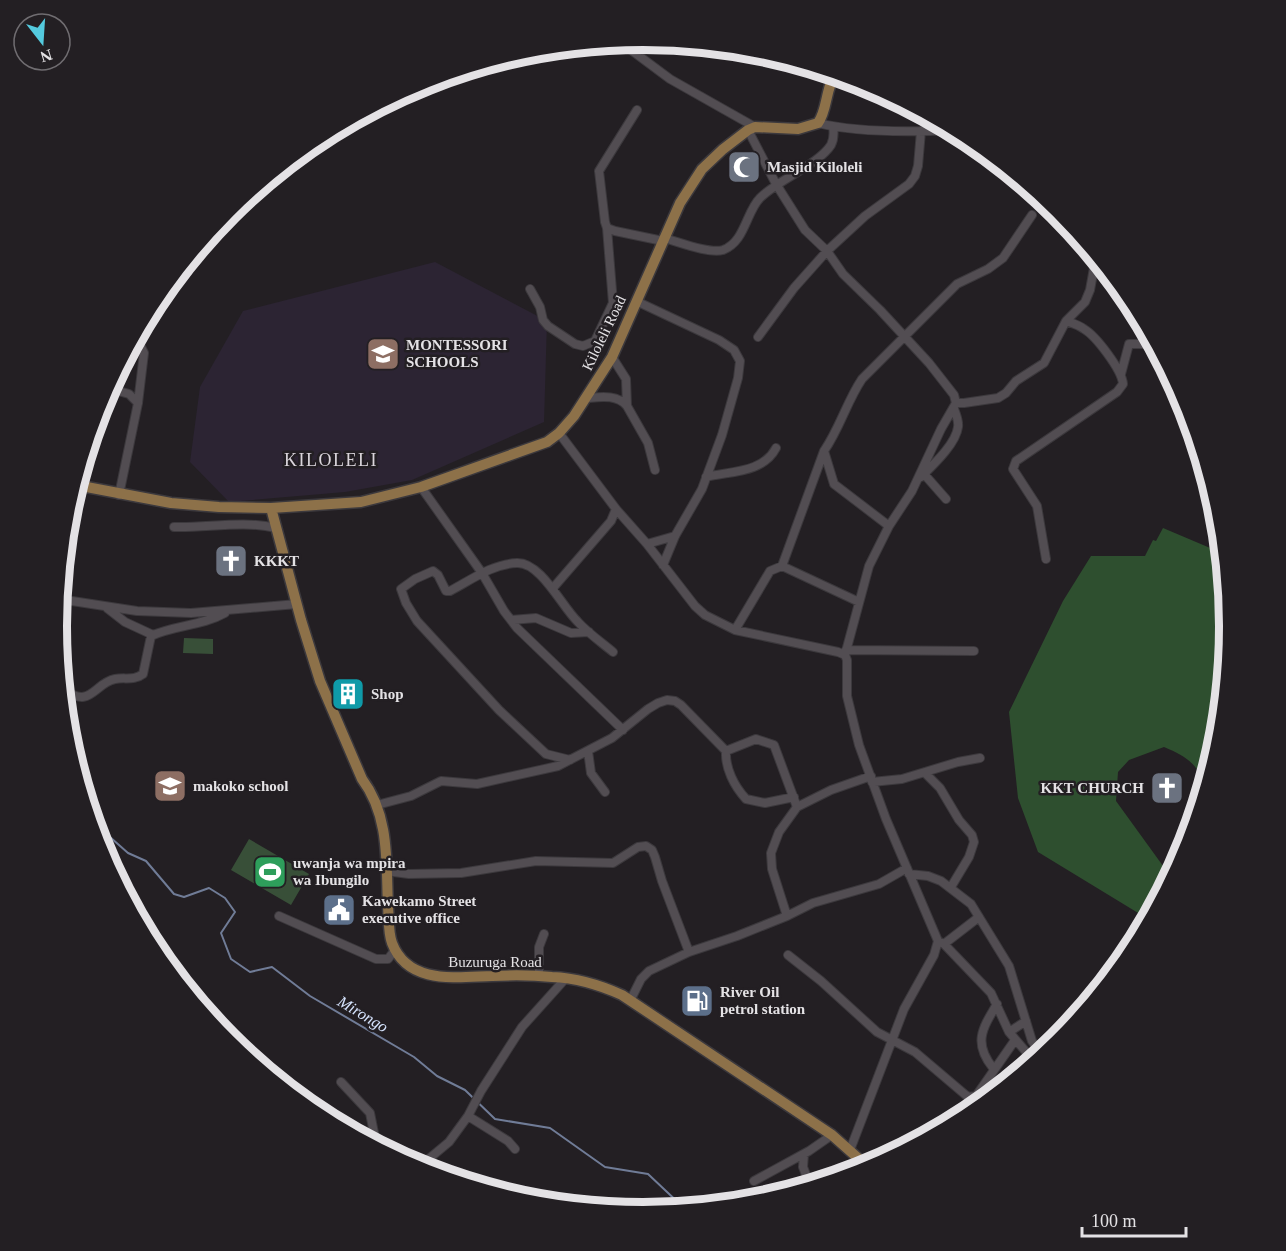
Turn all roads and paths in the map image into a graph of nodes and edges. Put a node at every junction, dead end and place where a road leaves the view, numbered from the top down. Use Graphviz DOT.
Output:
graph roads {
  1 [pos="631,50"];
  2 [pos="832,81"];
  3 [pos="637,110"];
  4 [pos="818,123"];
  5 [pos="833,127"];
  6 [pos="752,129"];
  7 [pos="921,131"];
  8 [pos="937,131"];
  9 [pos="776,184"];
  10 [pos="1032,215"];
  11 [pos="607,228"];
  12 [pos="664,239"];
  13 [pos="826,251"];
  14 [pos="1094,268"];
  15 [pos="530,289"];
  16 [pos="636,301"];
  17 [pos="1066,321"];
  18 [pos="758,337"];
  19 [pos="904,337"];
  20 [pos="1145,344"];
  21 [pos="139,346"];
  22 [pos="612,357"];
  23 [pos="1121,374"];
  24 [pos="117,391"];
  25 [pos="587,398"];
  26 [pos="138,403"];
  27 [pos="627,406"];
  28 [pos="955,406"];
  29 [pos="559,433"];
  30 [pos="776,448"];
  31 [pos="824,451"];
  32 [pos="656,470"];
  33 [pos="924,474"];
  34 [pos="706,477"];
  35 [pos="917,481"];
  36 [pos="84,487"];
  37 [pos="421,487"];
  38 [pos="119,495"];
  39 [pos="946,499"];
  40 [pos="272,508"];
  41 [pos="616,509"];
  42 [pos="889,526"];
  43 [pos="174,527"];
  44 [pos="276,528"];
  45 [pos="675,536"];
  46 [pos="647,544"];
  47 [pos="1046,559"];
  48 [pos="663,565"];
  49 [pos="782,566"];
  50 [pos="482,573"];
  51 [pos="553,588"];
  52 [pos="68,600"];
  53 [pos="859,602"];
  54 [pos="297,604"];
  55 [pos="106,607"];
  56 [pos="228,611"];
  57 [pos="511,620"];
  58 [pos="735,630"];
  59 [pos="589,632"];
  60 [pos="153,635"];
  61 [pos="974,651"];
  62 [pos="613,652"];
  63 [pos="845,652"];
  64 [pos="71,694"];
  65 [pos="623,730"];
  66 [pos="588,751"];
  67 [pos="726,751"];
  68 [pos="980,758"];
  69 [pos="570,760"];
  70 [pos="925,773"];
  71 [pos="872,779"];
  72 [pos="605,792"];
  73 [pos="794,797"];
  74 [pos="377,805"];
  75 [pos="797,807"];
  76 [pos="386,871"];
  77 [pos="908,871"];
  78 [pos="951,887"];
  79 [pos="279,916"];
  80 [pos="787,916"];
  81 [pos="979,917"];
  82 [pos="544,934"];
  83 [pos="941,943"];
  84 [pos="395,950"];
  85 [pos="689,952"];
  86 [pos="788,955"];
  87 [pos="539,976"];
  88 [pos="566,978"];
  89 [pos="631,999"];
  90 [pos="997,1004"];
  91 [pos="1026,1022"];
  92 [pos="1009,1032"];
  93 [pos="892,1040"];
  94 [pos="1015,1040"];
  95 [pos="1035,1048"];
  96 [pos="1028,1054"];
  97 [pos="993,1068"];
  98 [pos="341,1082"];
  99 [pos="977,1094"];
  100 [pos="974,1096"];
  101 [pos="468,1116"];
  102 [pos="374,1135"];
  103 [pos="832,1135"];
  104 [pos="516,1149"];
  105 [pos="850,1150"];
  106 [pos="804,1154"];
  107 [pos="860,1159"];
  108 [pos="428,1160"];
  109 [pos="807,1177"];
  110 [pos="754,1181"];
  1 -- 6 [label="street"];
  2 -- 4 [label="main road"];
  3 -- 11 [label="street"];
  4 -- 5 [label="street"];
  4 -- 6 [label="main road"];
  5 -- 7 [label="street"];
  5 -- 9 [label="street"];
  6 -- 9 [label="street"];
  6 -- 12 [label="main road, Kiloleli Road"];
  7 -- 8 [label="street"];
  7 -- 13 [label="street"];
  9 -- 12 [label="street"];
  9 -- 13 [label="street"];
  10 -- 19 [label="street"];
  11 -- 12 [label="street"];
  11 -- 15 [label="street"];
  12 -- 16 [label="main road, Kiloleli Road"];
  13 -- 18 [label="street"];
  13 -- 19 [label="street"];
  14 -- 17 [label="street"];
  16 -- 22 [label="main road, Kiloleli Road"];
  16 -- 34 [label="street"];
  17 -- 23 [label="street"];
  17 -- 28 [label="street"];
  19 -- 28 [label="street"];
  19 -- 31 [label="street"];
  20 -- 23 [label="street"];
  21 -- 26 [label="street"];
  22 -- 25 [label="main road, Kiloleli Road"];
  22 -- 27 [label="street"];
  23 -- 47 [label="street"];
  24 -- 26 [label="street"];
  25 -- 27 [label="street"];
  25 -- 29 [label="main road, Kiloleli Road"];
  26 -- 38 [label="street"];
  27 -- 32 [label="street"];
  28 -- 33 [label="street"];
  28 -- 35 [label="street"];
  29 -- 37 [label="main road, Kiloleli Road"];
  29 -- 41 [label="street"];
  30 -- 34 [label="street"];
  31 -- 42 [label="street"];
  31 -- 49 [label="street"];
  33 -- 35 [label="street"];
  33 -- 39 [label="street"];
  34 -- 45 [label="street"];
  35 -- 42 [label="street"];
  36 -- 38 [label="main road, Kiloleli Road"];
  37 -- 40 [label="main road, Kiloleli Road"];
  37 -- 50 [label="street"];
  38 -- 40 [label="main road, Kiloleli Road"];
  40 -- 44 [label="main road"];
  41 -- 46 [label="street"];
  41 -- 51 [label="street"];
  42 -- 53 [label="street"];
  43 -- 44 [label="street"];
  44 -- 54 [label="main road"];
  45 -- 46 [label="street"];
  45 -- 48 [label="street"];
  46 -- 48 [label="street"];
  48 -- 58 [label="street"];
  49 -- 53 [label="street"];
  49 -- 58 [label="street"];
  50 -- 51 [label="street"];
  50 -- 57 [label="street"];
  50 -- 69 [label="street"];
  51 -- 59 [label="street"];
  52 -- 55 [label="street"];
  53 -- 63 [label="street"];
  54 -- 56 [label="street"];
  54 -- 74 [label="main road"];
  55 -- 56 [label="street"];
  55 -- 60 [label="street"];
  56 -- 60 [label="street"];
  57 -- 59 [label="street"];
  57 -- 65 [label="street"];
  58 -- 63 [label="street"];
  59 -- 62 [label="street"];
  60 -- 64 [label="street"];
  61 -- 63 [label="street"];
  63 -- 71 [label="street"];
  65 -- 66 [label="street"];
  65 -- 67 [label="street"];
  66 -- 69 [label="street"];
  66 -- 72 [label="street"];
  67 -- 73 [label="street"];
  67 -- 73 [label="street"];
  68 -- 70 [label="street"];
  69 -- 74 [label="street"];
  70 -- 71 [label="street"];
  70 -- 78 [label="street"];
  71 -- 75 [label="street"];
  71 -- 77 [label="street"];
  73 -- 75 [label="street"];
  74 -- 76 [label="main road"];
  75 -- 80 [label="street"];
  76 -- 84 [label="main road"];
  76 -- 85 [label="street"];
  77 -- 78 [label="street"];
  77 -- 80 [label="street"];
  77 -- 83 [label="street"];
  78 -- 81 [label="street"];
  79 -- 84 [label="street"];
  80 -- 85 [label="street"];
  81 -- 83 [label="street"];
  81 -- 91 [label="street"];
  82 -- 87 [label="street"];
  83 -- 90 [label="street"];
  83 -- 93 [label="street"];
  84 -- 87 [label="main road, Buzuruga Road"];
  85 -- 89 [label="street"];
  86 -- 93 [label="street"];
  87 -- 88 [label="main road, Buzuruga Road"];
  88 -- 89 [label="main road, Buzuruga Road"];
  88 -- 101 [label="street"];
  89 -- 103 [label="main road, Buzuruga Road"];
  90 -- 92 [label="street"];
  90 -- 97 [label="street"];
  91 -- 92 [label="street"];
  91 -- 95 [label="street"];
  92 -- 94 [label="street"];
  93 -- 100 [label="street"];
  93 -- 105 [label="street"];
  94 -- 96 [label="street"];
  94 -- 97 [label="street"];
  97 -- 99 [label="street"];
  98 -- 102 [label="street"];
  101 -- 104 [label="street"];
  101 -- 108 [label="street"];
  103 -- 105 [label="main road, Buzuruga Road"];
  103 -- 106 [label="street"];
  105 -- 107 [label="main road, Buzuruga Road"];
  106 -- 109 [label="street"];
  106 -- 110 [label="street"];
}
